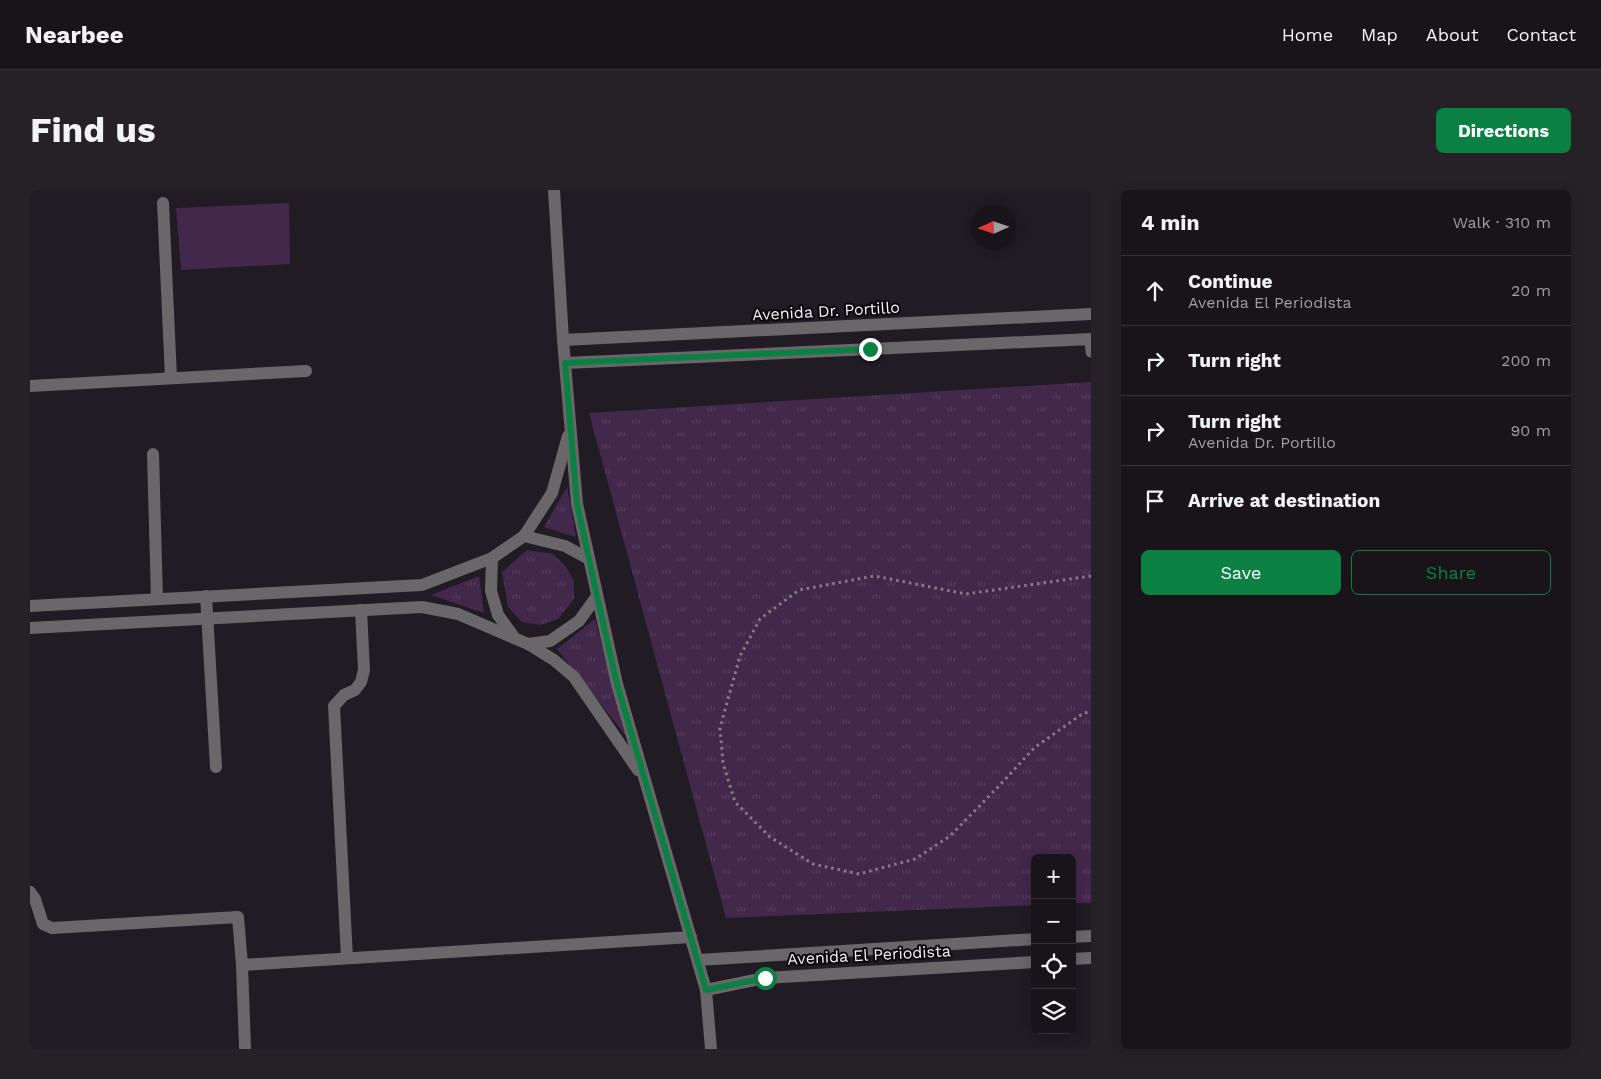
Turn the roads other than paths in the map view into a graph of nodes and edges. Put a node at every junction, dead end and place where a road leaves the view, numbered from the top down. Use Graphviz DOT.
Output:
graph roads {
  1 [pos="554,190"];
  2 [pos="163,203"];
  3 [pos="1091,314"];
  4 [pos="563,340"];
  5 [pos="1091,343"];
  6 [pos="565,363"];
  7 [pos="306,371"];
  8 [pos="171,378"];
  9 [pos="30,386"];
  10 [pos="570,429"];
  11 [pos="153,454"];
  12 [pos="524,536"];
  13 [pos="492,558"];
  14 [pos="589,559"];
  15 [pos="206,596"];
  16 [pos="597,596"];
  17 [pos="157,599"];
  18 [pos="30,606"];
  19 [pos="361,610"];
  20 [pos="208,618"];
  21 [pos="30,628"];
  22 [pos="515,638"];
  23 [pos="528,644"];
  24 [pos="216,767"];
  25 [pos="645,780"];
  26 [pos="30,892"];
  27 [pos="1091,936"];
  28 [pos="691,937"];
  29 [pos="1076,937"];
  30 [pos="1031,939"];
  31 [pos="347,958"];
  32 [pos="1091,958"];
  33 [pos="1076,959"];
  34 [pos="698,960"];
  35 [pos="1031,962"];
  36 [pos="242,965"];
  37 [pos="706,990"];
  38 [pos="246,1047"];
  39 [pos="710,1049"];
  1 -- 4 [label="street"];
  2 -- 8 [label="street"];
  3 -- 4 [label="street, Avenida Dr. Portillo"];
  4 -- 6 [label="street"];
  5 -- 6 [label="street"];
  6 -- 10 [label="street"];
  7 -- 8 [label="street"];
  8 -- 9 [label="street"];
  10 -- 12 [label="street"];
  10 -- 14 [label="street"];
  11 -- 17 [label="street"];
  12 -- 13 [label="street"];
  12 -- 14 [label="street"];
  13 -- 15 [label="street"];
  13 -- 22 [label="street"];
  14 -- 16 [label="street"];
  15 -- 17 [label="street"];
  15 -- 20 [label="street"];
  16 -- 23 [label="street"];
  16 -- 25 [label="street"];
  17 -- 18 [label="street"];
  19 -- 20 [label="street"];
  19 -- 22 [label="street"];
  19 -- 31 [label="street"];
  20 -- 21 [label="street"];
  20 -- 24 [label="street"];
  22 -- 23 [label="street"];
  23 -- 25 [label="street"];
  25 -- 28 [label="street"];
  26 -- 36 [label="street"];
  27 -- 29 [label="street"];
  28 -- 31 [label="street"];
  28 -- 34 [label="street"];
  30 -- 34 [label="street"];
  31 -- 36 [label="street"];
  32 -- 33 [label="street"];
  34 -- 37 [label="street"];
  35 -- 37 [label="street, Avenida El Periodista"];
  36 -- 38 [label="street"];
  37 -- 39 [label="street"];
}
